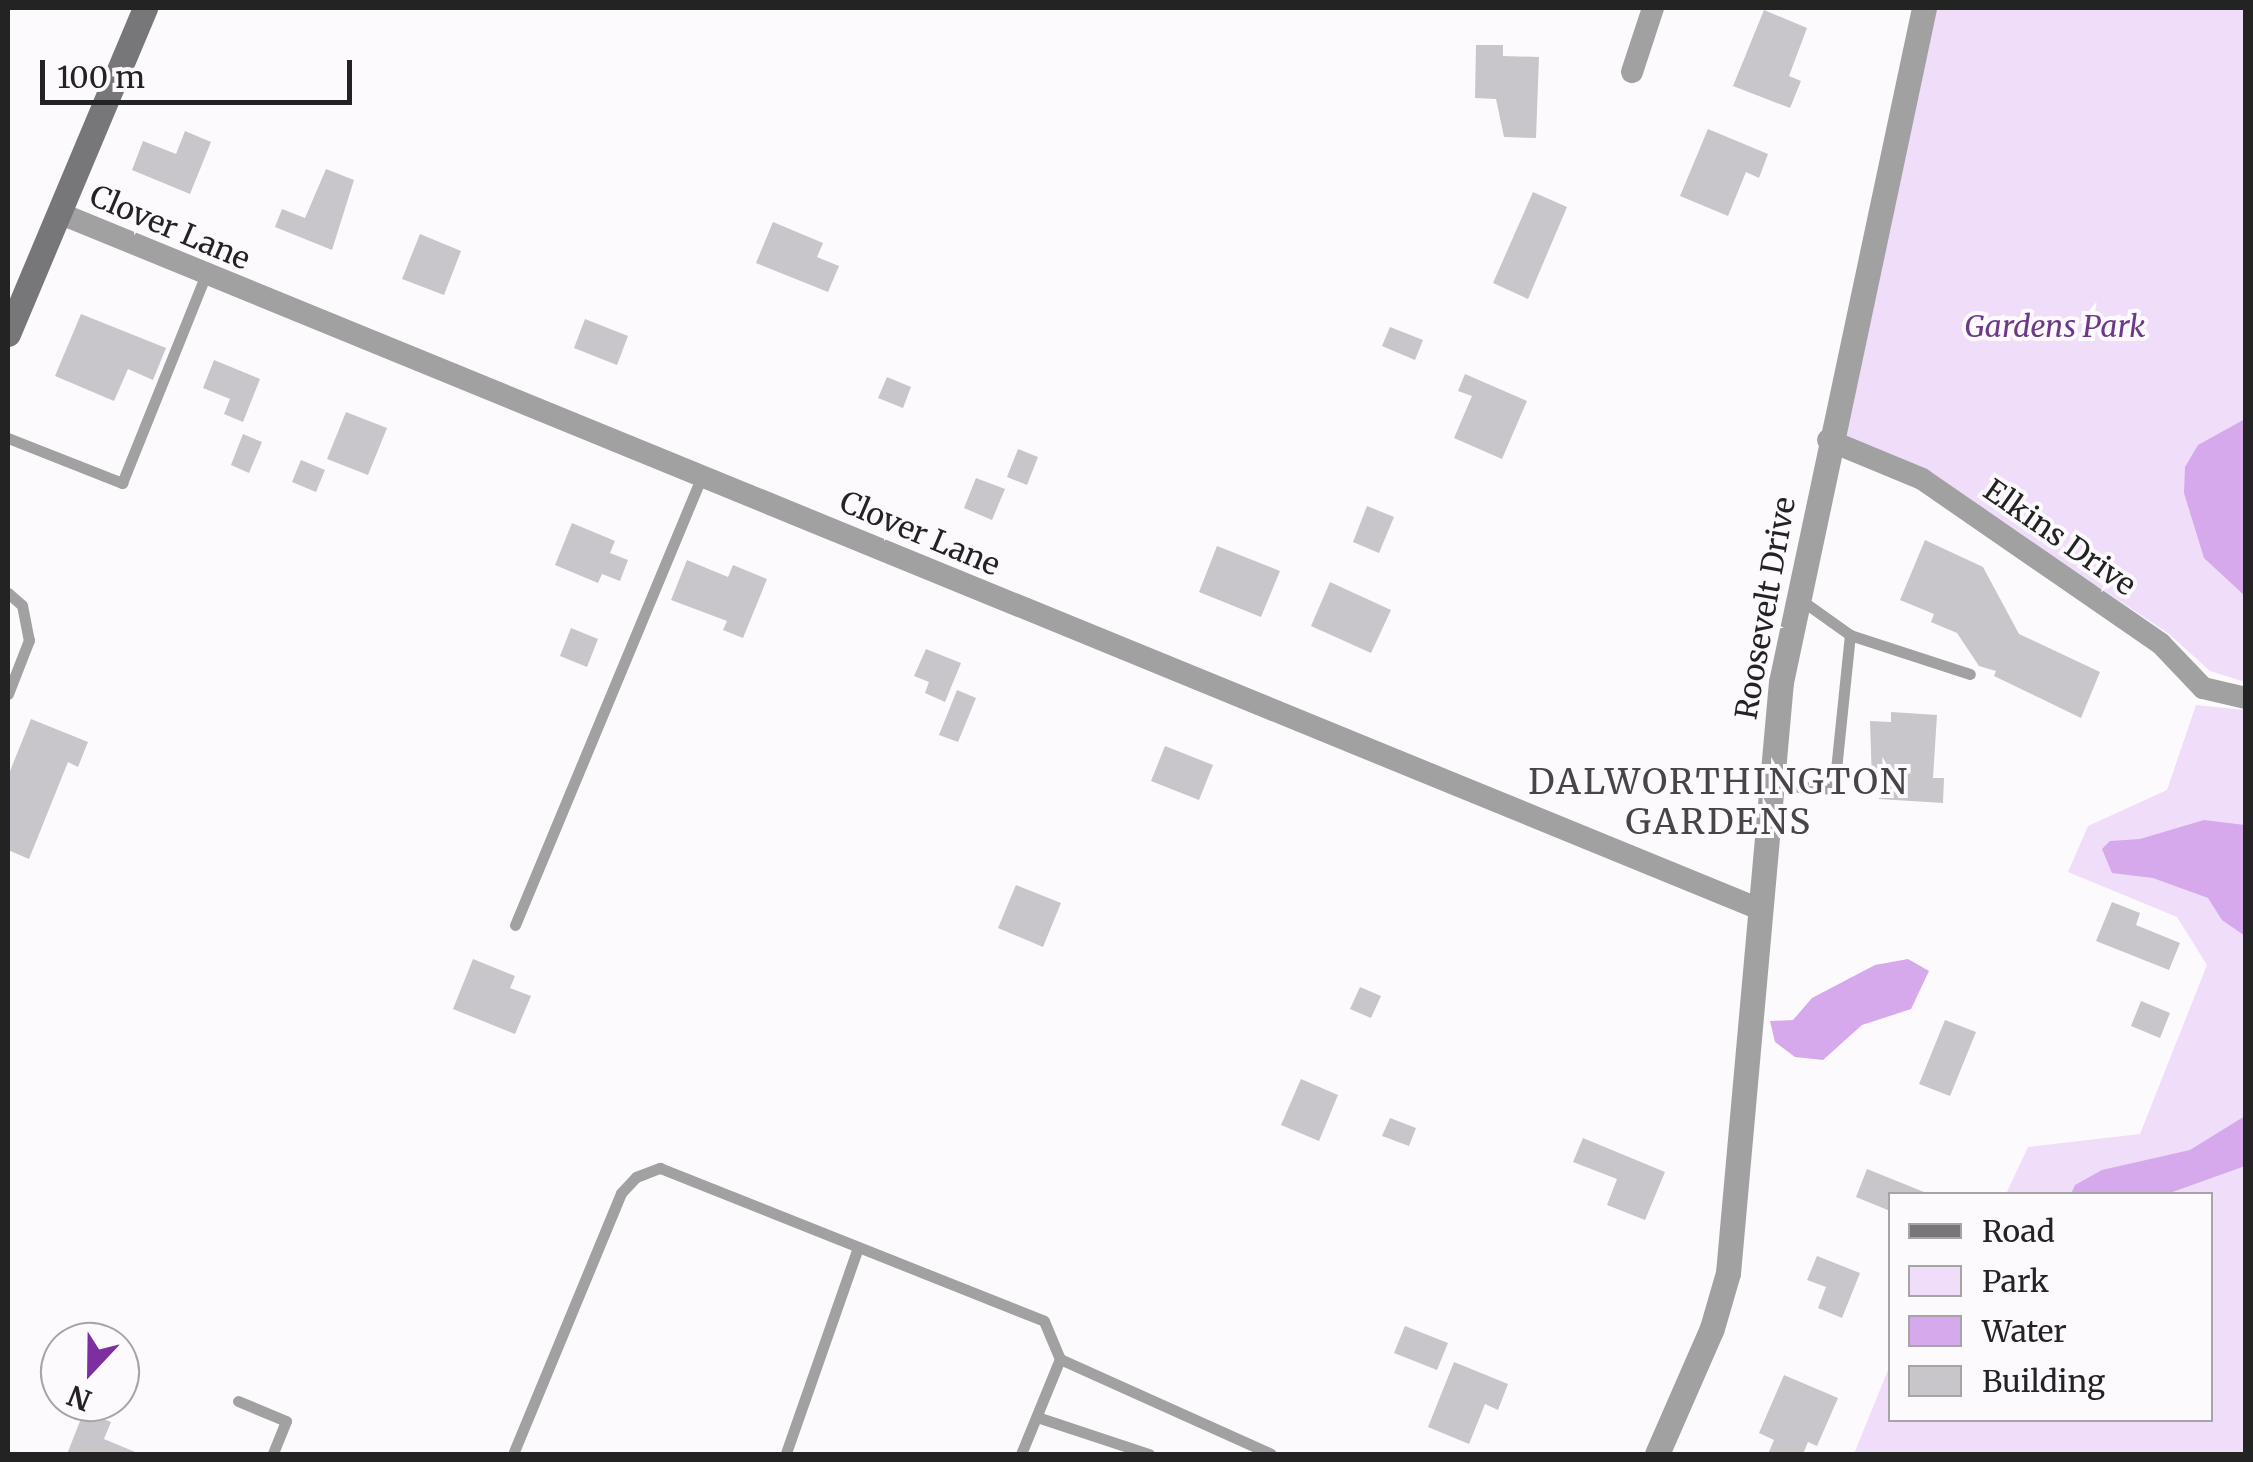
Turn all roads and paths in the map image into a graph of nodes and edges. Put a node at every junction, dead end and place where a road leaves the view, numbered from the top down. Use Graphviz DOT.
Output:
graph roads {
  1 [pos="145,8"];
  2 [pos="1653,8"];
  3 [pos="1924,8"];
  4 [pos="1632,72"];
  5 [pos="59,213"];
  6 [pos="206,274"];
  7 [pos="8,334"];
  8 [pos="8,438"];
  9 [pos="1828,440"];
  10 [pos="702,476"];
  11 [pos="8,593"];
  12 [pos="1798,598"];
  13 [pos="1850,635"];
  14 [pos="1970,674"];
  15 [pos="8,694"];
  16 [pos="2246,698"];
  17 [pos="1771,786"];
  18 [pos="1758,909"];
  19 [pos="515,926"];
  20 [pos="858,1246"];
  21 [pos="1060,1359"];
  22 [pos="238,1400"];
  23 [pos="1040,1418"];
  24 [pos="273,1454"];
  25 [pos="513,1454"];
  26 [pos="787,1454"];
  27 [pos="1021,1454"];
  28 [pos="1150,1454"];
  29 [pos="1271,1454"];
  30 [pos="1656,1454"];
  1 -- 5 [label="main road"];
  2 -- 4 [label="street"];
  3 -- 9 [label="street, Roosevelt Drive"];
  5 -- 6 [label="street, Clover Lane"];
  5 -- 7 [label="main road"];
  6 -- 8 [label="lane"];
  6 -- 10 [label="street, Clover Lane"];
  9 -- 12 [label="street, Roosevelt Drive"];
  9 -- 16 [label="street, Elkins Drive"];
  10 -- 18 [label="street, Clover Lane"];
  10 -- 19 [label="lane"];
  11 -- 15 [label="lane"];
  12 -- 13 [label="lane"];
  12 -- 17 [label="street, Roosevelt Drive"];
  13 -- 14 [label="lane"];
  13 -- 17 [label="lane"];
  17 -- 18 [label="street, Roosevelt Drive"];
  18 -- 30 [label="street, Roosevelt Drive"];
  20 -- 21 [label="lane"];
  20 -- 25 [label="lane"];
  20 -- 26 [label="lane"];
  21 -- 23 [label="lane"];
  21 -- 29 [label="lane"];
  22 -- 24 [label="lane"];
  23 -- 27 [label="lane"];
  23 -- 28 [label="lane"];
}
